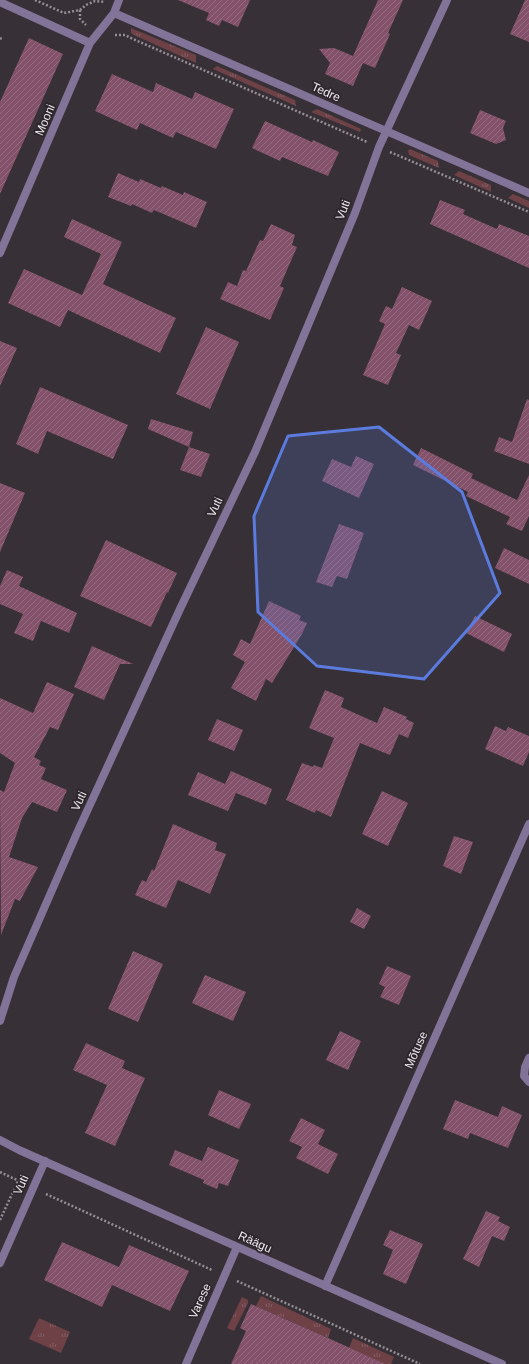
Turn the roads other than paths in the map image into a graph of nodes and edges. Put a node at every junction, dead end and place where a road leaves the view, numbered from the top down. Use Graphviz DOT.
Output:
graph roads {
  1 [pos="119,0"];
  2 [pos="447,0"];
  3 [pos="0,2"];
  4 [pos="114,13"];
  5 [pos="90,43"];
  6 [pos="386,131"];
  7 [pos="529,193"];
  8 [pos="0,253"];
  9 [pos="529,824"];
  10 [pos="0,1021"];
  11 [pos="529,1058"];
  12 [pos="529,1082"];
  13 [pos="0,1140"];
  14 [pos="45,1161"];
  15 [pos="237,1247"];
  16 [pos="0,1263"];
  17 [pos="325,1286"];
  18 [pos="186,1364"];
  19 [pos="502,1364"];
  1 -- 4 [label="street, Mooni"];
  2 -- 6 [label="street, Vuti"];
  3 -- 5 [label="street"];
  4 -- 5 [label="street, Mooni"];
  4 -- 6 [label="street, Tedre"];
  5 -- 8 [label="street, Mooni"];
  6 -- 7 [label="street, Tedre"];
  6 -- 10 [label="street, Vuti"];
  9 -- 17 [label="street, Mõtuse"];
  11 -- 12 [label="street"];
  13 -- 14 [label="street, Räägu"];
  14 -- 15 [label="street, Räägu"];
  14 -- 16 [label="street, Vuti"];
  15 -- 17 [label="street, Räägu"];
  15 -- 18 [label="street, Varese"];
  17 -- 19 [label="street, Räägu"];
}
